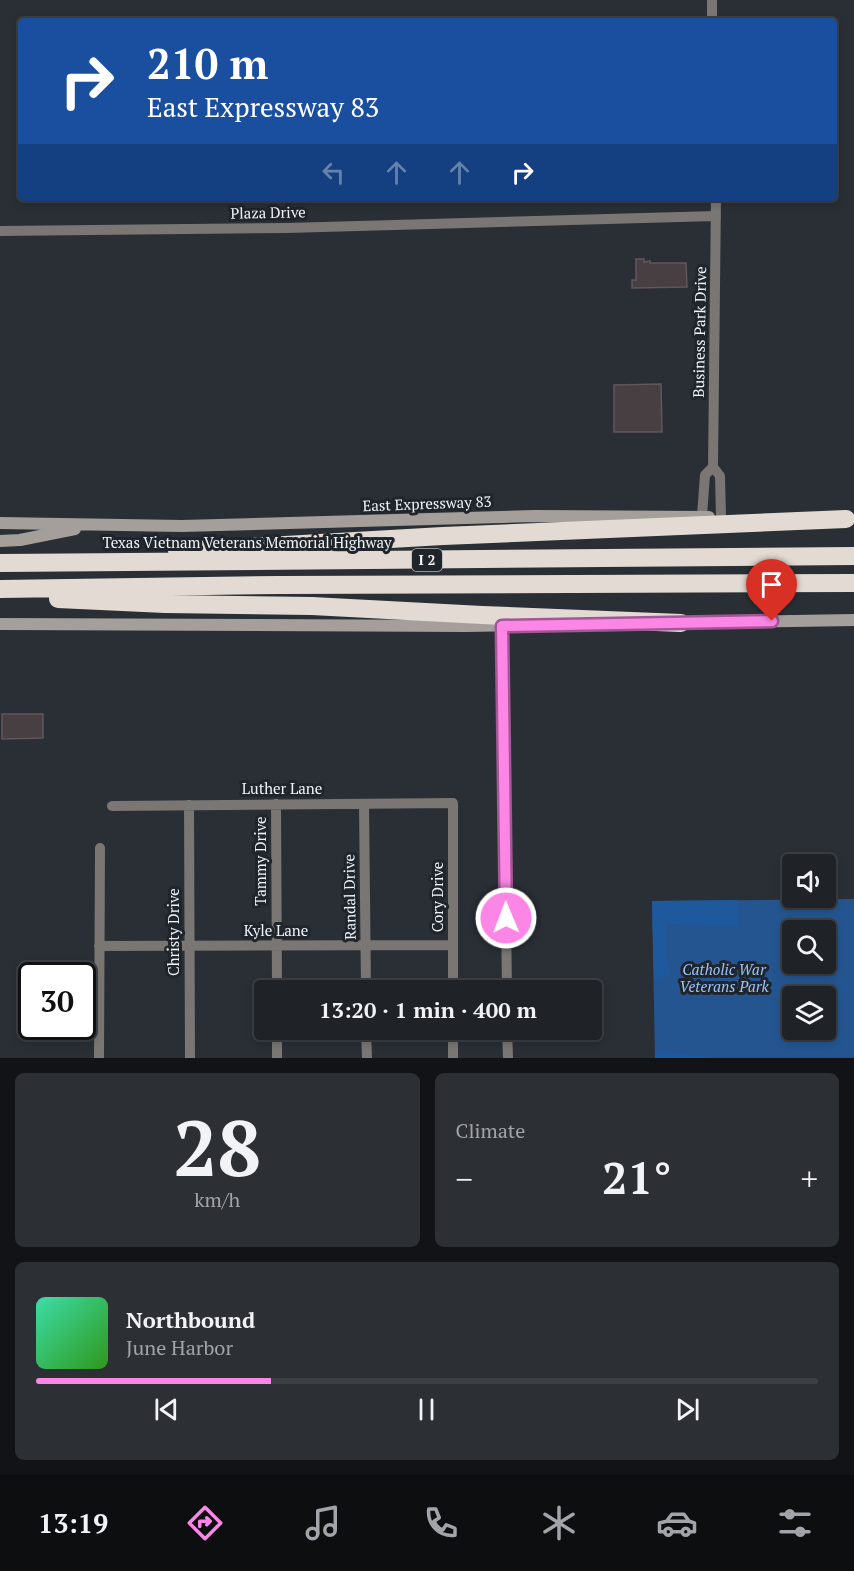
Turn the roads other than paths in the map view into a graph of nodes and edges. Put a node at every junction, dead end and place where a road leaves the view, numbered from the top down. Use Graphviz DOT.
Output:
graph roads {
  1 [pos="712,0"];
  2 [pos="712,18"];
  3 [pos="716,201"];
  4 [pos="716,216"];
  5 [pos="0,231"];
  6 [pos="713,466"];
  7 [pos="702,516"];
  8 [pos="721,517"];
  9 [pos="850,519"];
  10 [pos="0,522"];
  11 [pos="100,524"];
  12 [pos="0,541"];
  13 [pos="854,556"];
  14 [pos="32,562"];
  15 [pos="0,563"];
  16 [pos="854,583"];
  17 [pos="2,589"];
  18 [pos="0,617"];
  19 [pos="854,620"];
  20 [pos="681,623"];
  21 [pos="0,624"];
  22 [pos="45,624"];
  23 [pos="502,626"];
  24 [pos="453,803"];
  25 [pos="276,804"];
  26 [pos="364,804"];
  27 [pos="189,805"];
  28 [pos="112,806"];
  29 [pos="100,848"];
  30 [pos="366,945"];
  31 [pos="453,945"];
  32 [pos="99,946"];
  33 [pos="189,946"];
  34 [pos="276,946"];
  35 [pos="277,980"];
  36 [pos="366,980"];
  37 [pos="453,980"];
  38 [pos="507,980"];
  39 [pos="277,1040"];
  40 [pos="366,1040"];
  41 [pos="453,1040"];
  42 [pos="507,1040"];
  43 [pos="99,1058"];
  44 [pos="189,1058"];
  45 [pos="277,1058"];
  46 [pos="367,1058"];
  47 [pos="453,1058"];
  48 [pos="508,1058"];
  1 -- 2 [label="street"];
  3 -- 4 [label="street, Business Park Drive"];
  4 -- 5 [label="street, Plaza Drive"];
  4 -- 6 [label="street, Business Park Drive"];
  6 -- 7 [label="street, Business Park Drive"];
  6 -- 8 [label="street, Business Park Drive"];
  7 -- 8 [label="main road, East Expressway 83"];
  7 -- 11 [label="main road, East Expressway 83"];
  8 -- 9 [label="main road, East Expressway 83"];
  9 -- 14 [label="highway"];
  10 -- 11 [label="main road, East Expressway 83"];
  11 -- 12 [label="main road"];
  13 -- 14 [label="highway, Texas Vietnam Veterans Memorial Highway / I 2"];
  14 -- 15 [label="highway, Texas Vietnam Veterans Memorial Highway / I 2"];
  16 -- 17 [label="highway, I 2"];
  17 -- 20 [label="highway"];
  18 -- 22 [label="main road"];
  19 -- 20 [label="main road"];
  20 -- 23 [label="main road"];
  21 -- 22 [label="main road"];
  22 -- 23 [label="main road"];
  23 -- 38 [label="street"];
  24 -- 26 [label="street, Luther Lane"];
  24 -- 31 [label="street, Cory Drive"];
  25 -- 26 [label="street, Luther Lane"];
  25 -- 27 [label="street, Luther Lane"];
  25 -- 34 [label="street, Tammy Drive"];
  26 -- 30 [label="street, Randal Drive"];
  27 -- 28 [label="street, Luther Lane"];
  27 -- 33 [label="street, Christy Drive"];
  29 -- 32 [label="street"];
  30 -- 31 [label="street, Kyle Lane"];
  30 -- 34 [label="street, Kyle Lane"];
  30 -- 36 [label="street, Randal Drive"];
  31 -- 37 [label="street, Cory Drive"];
  32 -- 33 [label="street, Kyle Lane"];
  32 -- 43 [label="street"];
  33 -- 34 [label="street, Kyle Lane"];
  33 -- 44 [label="street, Christy Drive"];
  34 -- 35 [label="street, Tammy Drive"];
  39 -- 45 [label="street"];
  40 -- 46 [label="street"];
  41 -- 47 [label="street"];
  42 -- 48 [label="street"];
}
